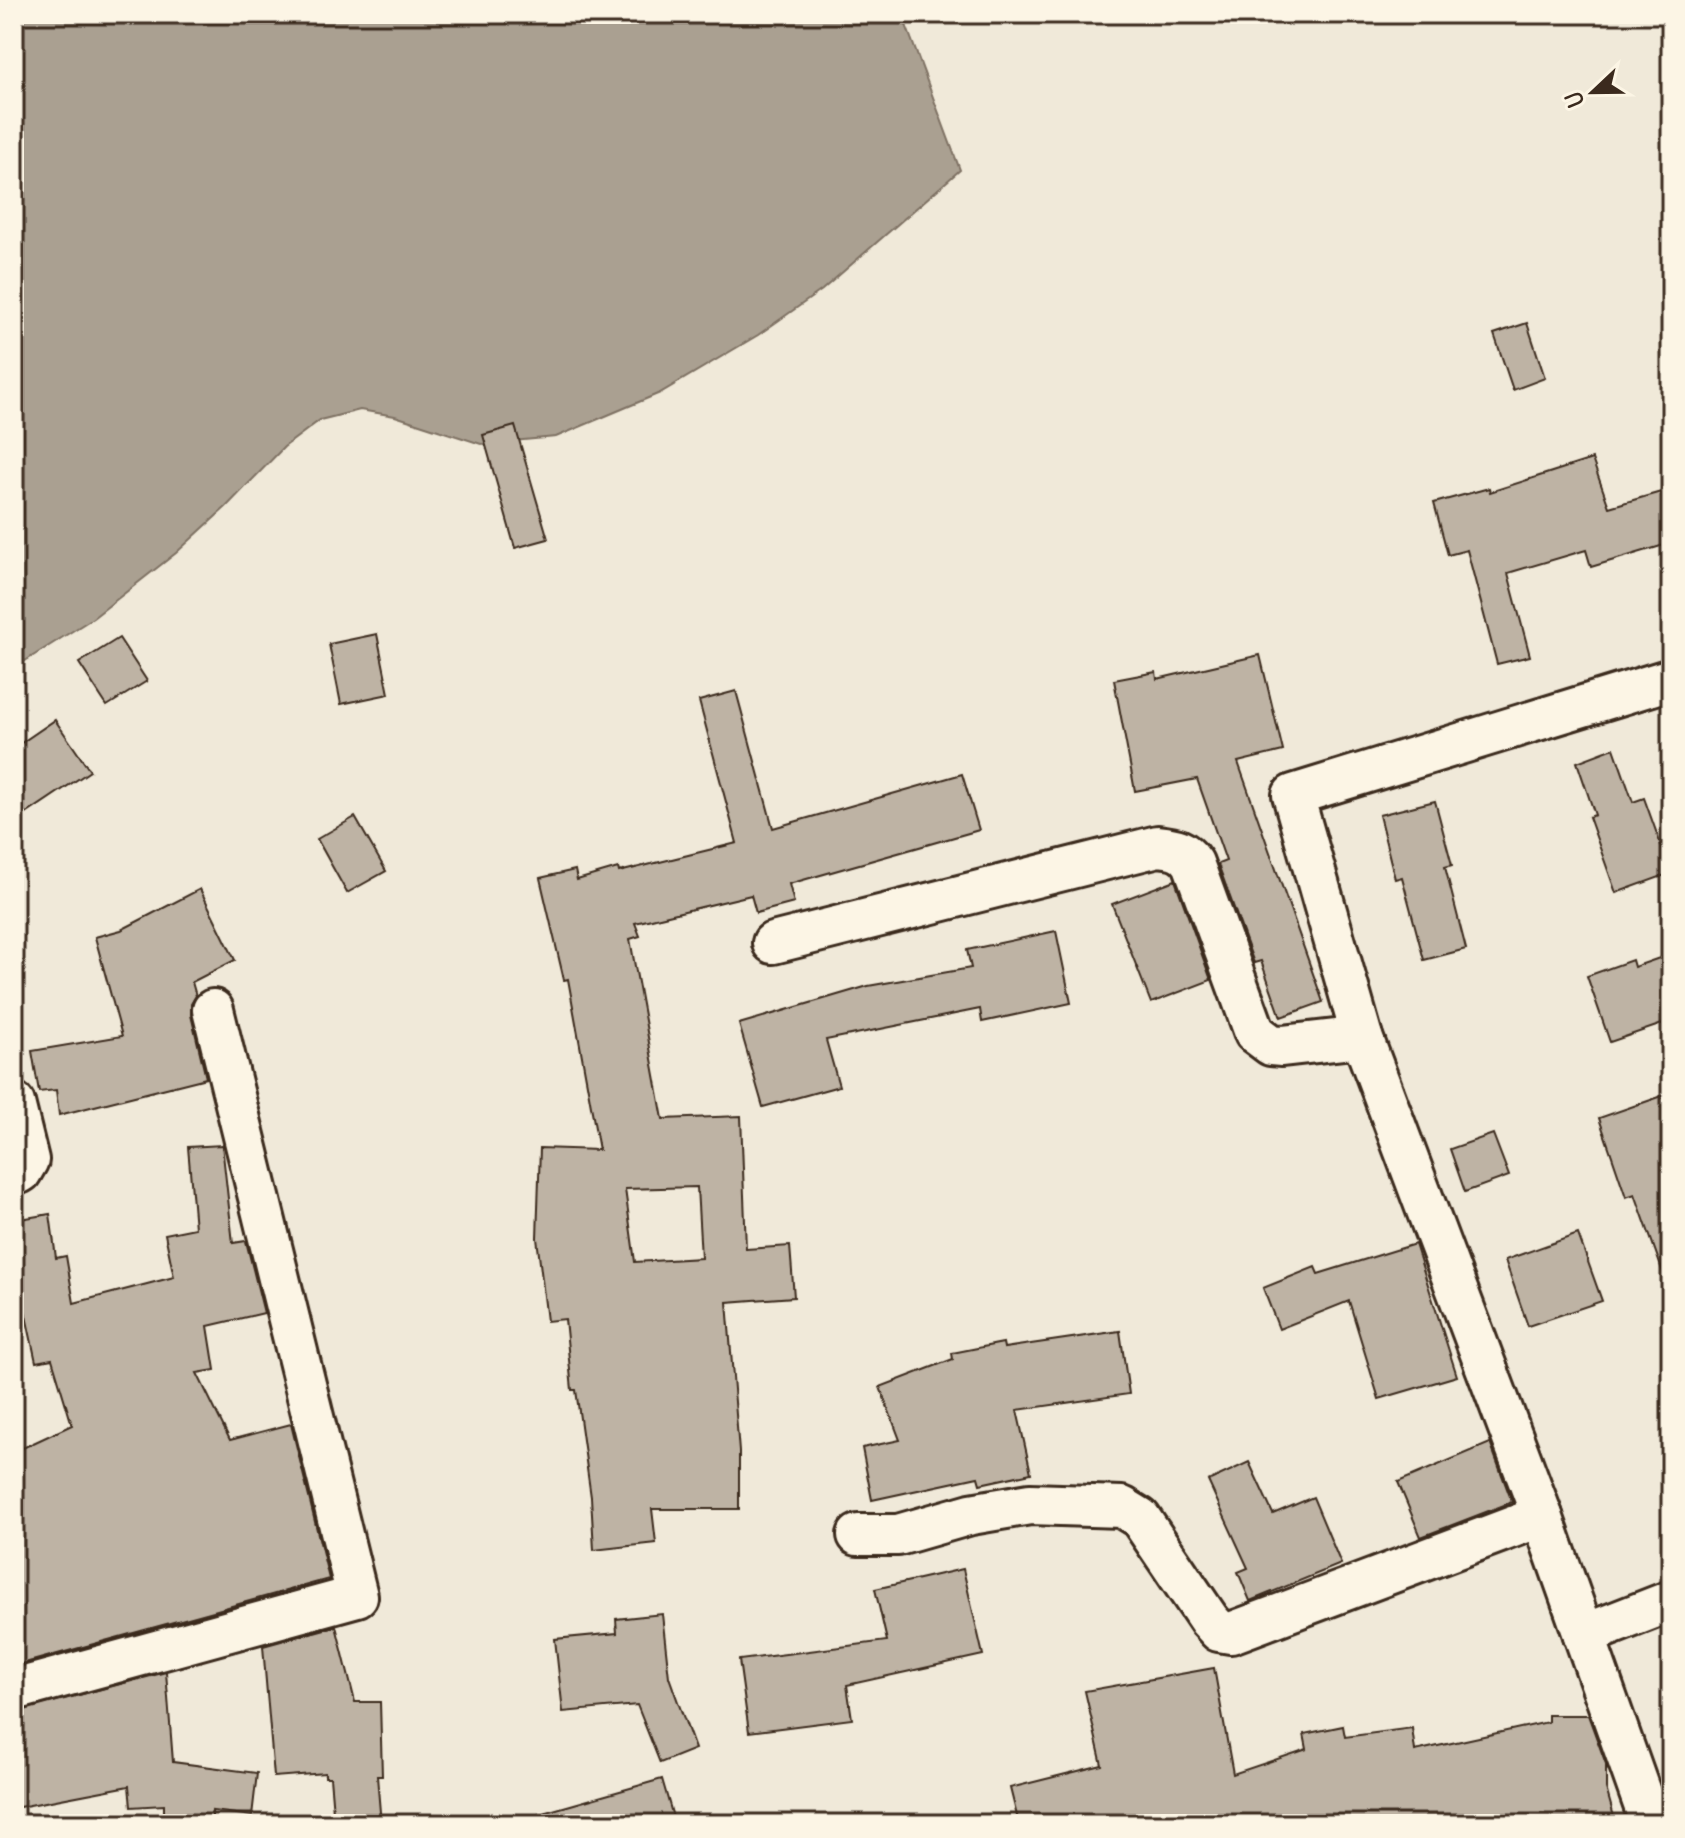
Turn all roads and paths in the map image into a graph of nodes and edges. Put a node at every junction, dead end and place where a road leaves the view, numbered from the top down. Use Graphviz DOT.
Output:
graph roads {
  1 [pos="1671,679"];
  2 [pos="773,943"];
  3 [pos="213,1010"];
  4 [pos="1362,1037"];
  5 [pos="14,1103"];
  6 [pos="14,1175"];
  7 [pos="1542,1516"];
  8 [pos="858,1535"];
  9 [pos="1671,1601"];
  10 [pos="1584,1635"];
  11 [pos="14,1690"];
  12 [pos="1651,1824"];
  1 -- 4 [label="street"];
  2 -- 4 [label="street"];
  3 -- 11 [label="street"];
  4 -- 7 [label="street"];
  5 -- 6 [label="street"];
  7 -- 8 [label="street"];
  7 -- 10 [label="street"];
  9 -- 10 [label="street"];
  10 -- 12 [label="street"];
}
